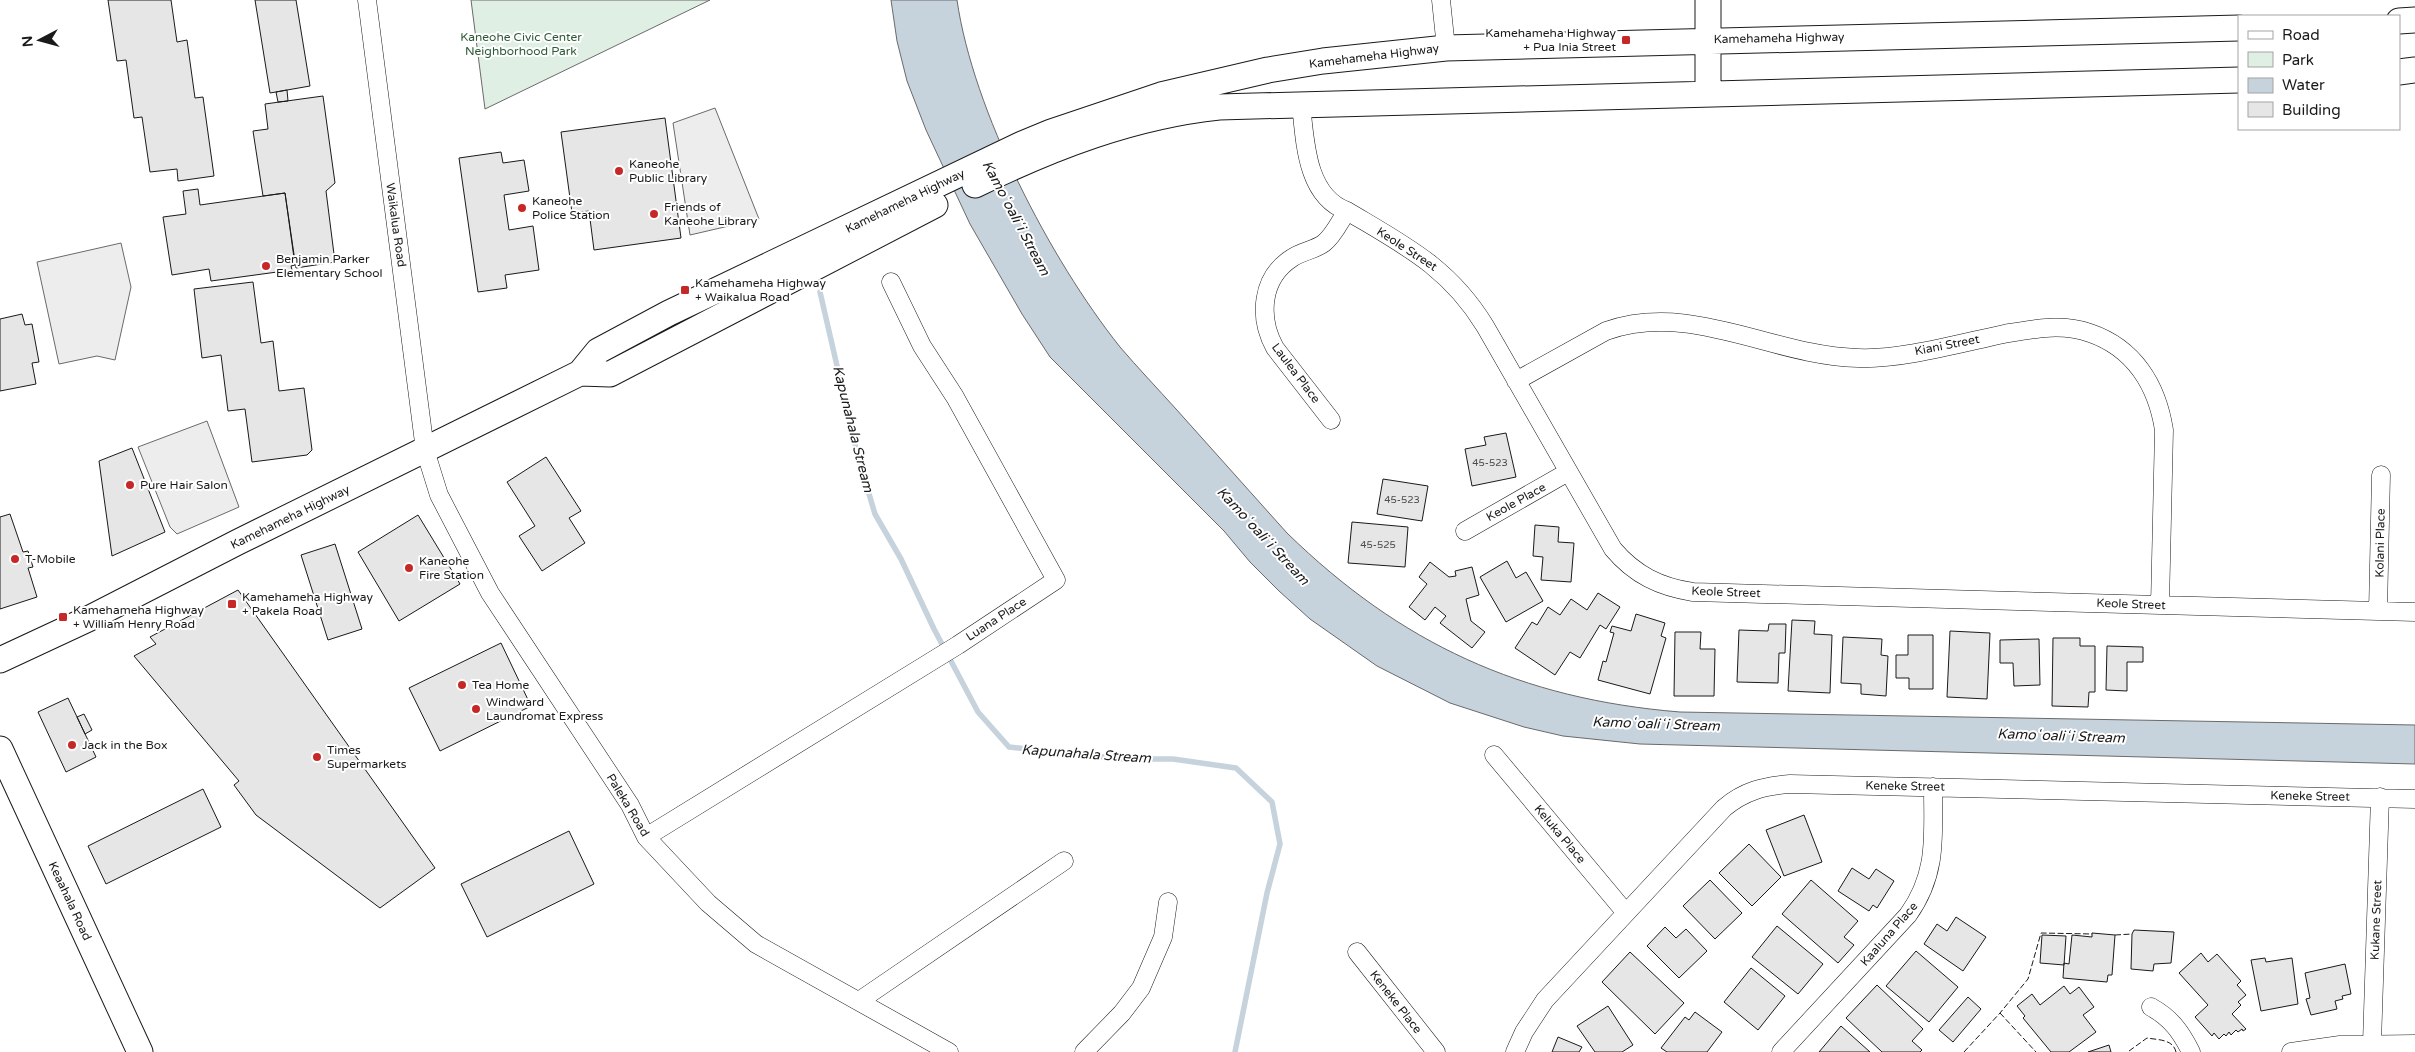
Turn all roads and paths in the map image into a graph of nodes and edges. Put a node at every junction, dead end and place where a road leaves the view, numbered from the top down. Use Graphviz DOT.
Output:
graph roads {
  1 [pos="367,0"];
  2 [pos="1441,0"];
  3 [pos="1708,0"];
  4 [pos="2415,20"];
  5 [pos="2400,21"];
  6 [pos="2238,28"];
  7 [pos="1709,40"];
  8 [pos="1446,48"];
  9 [pos="1306,64"];
  10 [pos="2415,70"];
  11 [pos="2400,72"];
  12 [pos="2238,80"];
  13 [pos="1708,94"];
  14 [pos="1301,104"];
  15 [pos="1022,154"];
  16 [pos="1346,211"];
  17 [pos="891,282"];
  18 [pos="1516,381"];
  19 [pos="1331,420"];
  20 [pos="425,450"];
  21 [pos="1568,472"];
  22 [pos="2381,475"];
  23 [pos="1465,531"];
  24 [pos="2160,605"];
  25 [pos="2378,611"];
  26 [pos="2415,612"];
  27 [pos="0,660"];
  28 [pos="0,749"];
  29 [pos="1494,755"];
  30 [pos="1932,787"];
  31 [pos="2380,797"];
  32 [pos="2415,799"];
  33 [pos="646,837"];
  34 [pos="1064,861"];
  35 [pos="1168,902"];
  36 [pos="1626,913"];
  37 [pos="1357,952"];
  38 [pos="859,1001"];
  39 [pos="2151,1007"];
  40 [pos="2372,1043"];
  41 [pos="2415,1044"];
  42 [pos="140,1052"];
  43 [pos="949,1052"];
  44 [pos="1084,1052"];
  45 [pos="1436,1052"];
  46 [pos="1515,1052"];
  47 [pos="1781,1052"];
  48 [pos="2191,1052"];
  49 [pos="2291,1052"];
  1 -- 20 [label="street, Waikalua Road"];
  2 -- 8 [label="street"];
  3 -- 7 [label="main road"];
  4 -- 5 [label="main road"];
  6 -- 7 [label="main road, Kamehameha Highway"];
  7 -- 8 [label="main road, Kamehameha Highway"];
  7 -- 13 [label="main road"];
  8 -- 9 [label="main road, Kamehameha Highway"];
  9 -- 14 [label="main road"];
  9 -- 15 [label="main road, Kamehameha Highway"];
  10 -- 11 [label="main road"];
  12 -- 13 [label="main road, Kamehameha Highway"];
  13 -- 14 [label="main road, Kamehameha Highway"];
  14 -- 15 [label="main road, Kamehameha Highway"];
  14 -- 16 [label="street, Keole Street"];
  15 -- 20 [label="main road, Kamehameha Highway"];
  16 -- 18 [label="street, Keole Street"];
  16 -- 19 [label="street, Laulea Place"];
  17 -- 33 [label="street, Luana Place"];
  18 -- 21 [label="street, Keole Street"];
  18 -- 24 [label="street, Kiani Street"];
  20 -- 27 [label="main road, Kamehameha Highway"];
  20 -- 33 [label="street, Paleka Road"];
  21 -- 23 [label="street, Keole Place"];
  21 -- 24 [label="street, Keole Street"];
  22 -- 25 [label="street, Kolani Place"];
  24 -- 25 [label="street, Keole Street"];
  25 -- 26 [label="street, Keole Street"];
  28 -- 42 [label="main road, Keaahala Road"];
  29 -- 36 [label="street, Keluka Place"];
  30 -- 31 [label="street, Keneke Street"];
  30 -- 36 [label="street, Keneke Street"];
  30 -- 47 [label="street, Kaaluna Place"];
  31 -- 32 [label="street, Keneke Street"];
  31 -- 40 [label="street, Kukane Street"];
  33 -- 38 [label="street, Paleka Road"];
  34 -- 38 [label="street"];
  35 -- 44 [label="street"];
  36 -- 46 [label="street, Keneke Street"];
  37 -- 45 [label="street, Keneke Place"];
  38 -- 43 [label="street, Paleka Road"];
  39 -- 48 [label="street"];
  40 -- 41 [label="street"];
  40 -- 49 [label="street"];
}
